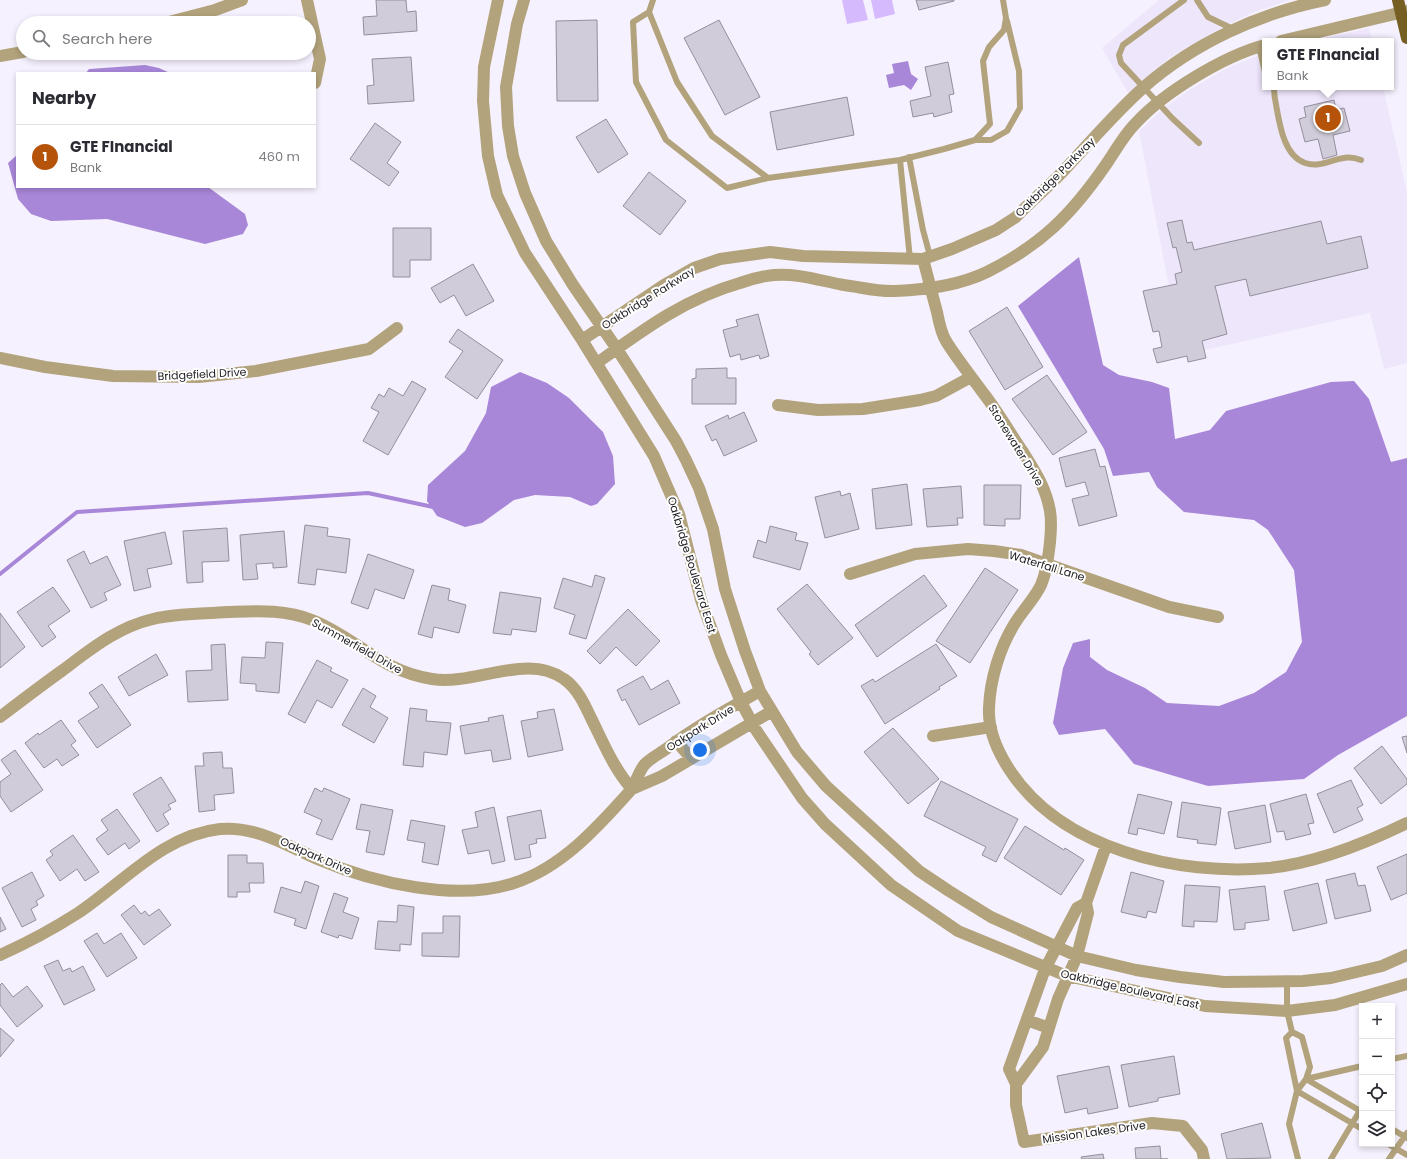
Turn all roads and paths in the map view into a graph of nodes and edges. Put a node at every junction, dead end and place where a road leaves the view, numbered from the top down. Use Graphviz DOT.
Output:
graph roads {
  1 [pos="242,0"];
  2 [pos="307,0"];
  3 [pos="498,0"];
  4 [pos="524,0"];
  5 [pos="653,0"];
  6 [pos="1003,0"];
  7 [pos="1184,0"];
  8 [pos="1197,0"];
  9 [pos="1325,0"];
  10 [pos="1398,0"];
  11 [pos="649,12"];
  12 [pos="1404,12"];
  13 [pos="192,16"];
  14 [pos="310,16"];
  15 [pos="1006,18"];
  16 [pos="1234,30"];
  17 [pos="1294,38"];
  18 [pos="1407,38"];
  19 [pos="316,42"];
  20 [pos="1262,46"];
  21 [pos="16,53"];
  22 [pos="0,56"];
  23 [pos="316,78"];
  24 [pos="1144,87"];
  25 [pos="1274,90"];
  26 [pos="1159,103"];
  27 [pos="975,140"];
  28 [pos="1199,143"];
  29 [pos="910,157"];
  30 [pos="900,160"];
  31 [pos="1361,160"];
  32 [pos="768,178"];
  33 [pos="927,257"];
  34 [pos="910,259"];
  35 [pos="930,287"];
  36 [pos="602,326"];
  37 [pos="397,328"];
  38 [pos="582,340"];
  39 [pos="617,349"];
  40 [pos="0,358"];
  41 [pos="597,364"];
  42 [pos="971,377"];
  43 [pos="778,405"];
  44 [pos="1046,564"];
  45 [pos="850,574"];
  46 [pos="1218,617"];
  47 [pos="760,692"];
  48 [pos="742,702"];
  49 [pos="772,711"];
  50 [pos="0,717"];
  51 [pos="752,722"];
  52 [pos="991,727"];
  53 [pos="933,736"];
  54 [pos="676,741"];
  55 [pos="691,758"];
  56 [pos="632,789"];
  57 [pos="1407,824"];
  58 [pos="1106,846"];
  59 [pos="1086,903"];
  60 [pos="1057,947"];
  61 [pos="0,955"];
  62 [pos="1407,955"];
  63 [pos="1077,956"];
  64 [pos="1045,969"];
  65 [pos="1067,976"];
  66 [pos="1287,981"];
  67 [pos="1407,984"];
  68 [pos="1288,1011"];
  69 [pos="1026,1020"];
  70 [pos="1049,1028"];
  71 [pos="1292,1032"];
  72 [pos="1407,1056"];
  73 [pos="1395,1058"];
  74 [pos="1359,1067"];
  75 [pos="1306,1079"];
  76 [pos="1016,1084"];
  77 [pos="1297,1091"];
  78 [pos="1359,1109"];
  79 [pos="1360,1111"];
  80 [pos="1353,1124"];
  81 [pos="1359,1127"];
  82 [pos="1395,1130"];
  83 [pos="1406,1136"];
  84 [pos="1393,1147"];
  85 [pos="1396,1149"];
  86 [pos="1407,1155"];
  87 [pos="1204,1159"];
  88 [pos="1298,1159"];
  89 [pos="1331,1159"];
  90 [pos="1389,1159"];
  1 -- 13 [label="street"];
  2 -- 14 [label="street"];
  3 -- 38 [label="street, Oakbridge Boulevard East"];
  4 -- 36 [label="street, Oakbridge Boulevard East"];
  5 -- 11 [label="lane"];
  6 -- 15 [label="lane"];
  7 -- 24 [label="lane"];
  8 -- 16 [label="lane"];
  9 -- 16 [label="street, Oakbridge Parkway"];
  10 -- 12 [label="main road"];
  11 -- 32 [label="lane"];
  11 -- 32 [label="lane"];
  12 -- 17 [label="street"];
  12 -- 18 [label="main road"];
  15 -- 27 [label="lane"];
  15 -- 27 [label="lane"];
  16 -- 24 [label="street, Oakbridge Parkway"];
  19 -- 23 [label="street"];
  20 -- 26 [label="street"];
  21 -- 22 [label="street"];
  24 -- 26 [label="lane"];
  24 -- 33 [label="street, Oakbridge Parkway"];
  25 -- 31 [label="lane"];
  26 -- 28 [label="lane"];
  26 -- 35 [label="street"];
  27 -- 29 [label="lane"];
  29 -- 30 [label="lane"];
  29 -- 33 [label="lane"];
  30 -- 32 [label="lane"];
  30 -- 34 [label="lane"];
  33 -- 34 [label="street, Oakbridge Parkway"];
  33 -- 35 [label="street, Stonewater Drive"];
  34 -- 36 [label="street, Oakbridge Parkway"];
  35 -- 39 [label="street"];
  35 -- 42 [label="street, Stonewater Drive"];
  36 -- 38 [label="street, Oakbridge Parkway"];
  36 -- 39 [label="street, Oakbridge Boulevard East"];
  37 -- 40 [label="street, Bridgefield Drive"];
  38 -- 41 [label="street, Oakbridge Boulevard East"];
  39 -- 41 [label="street"];
  39 -- 47 [label="street, Oakbridge Boulevard East"];
  41 -- 48 [label="street, Oakbridge Boulevard East"];
  42 -- 43 [label="street"];
  42 -- 44 [label="street, Stonewater Drive"];
  44 -- 45 [label="street, Waterfall Lane"];
  44 -- 46 [label="street, Waterfall Lane"];
  44 -- 52 [label="street, Stonewater Drive"];
  47 -- 48 [label="street, Oakpark Drive"];
  47 -- 49 [label="street, Oakbridge Boulevard East"];
  48 -- 51 [label="street, Oakbridge Boulevard East"];
  48 -- 54 [label="street, Oakpark Drive"];
  49 -- 51 [label="street, Oakpark Drive"];
  49 -- 60 [label="street, Oakbridge Boulevard East"];
  50 -- 56 [label="street, Summerfield Drive"];
  51 -- 55 [label="street, Oakpark Drive"];
  51 -- 64 [label="street, Oakbridge Boulevard East"];
  52 -- 53 [label="street"];
  52 -- 58 [label="street, Stonewater Drive"];
  54 -- 55 [label="street"];
  54 -- 56 [label="street, Oakpark Drive"];
  55 -- 56 [label="street, Oakpark Drive"];
  56 -- 61 [label="street, Oakpark Drive"];
  57 -- 58 [label="street, Stonewater Drive"];
  58 -- 59 [label="street, Mission Lakes Drive"];
  59 -- 60 [label="street, Mission Lakes Drive"];
  59 -- 63 [label="street, Mission Lakes Drive"];
  60 -- 63 [label="street, Oakbridge Boulevard East"];
  60 -- 64 [label="street, Mission Lakes Drive"];
  62 -- 66 [label="street, Oakbridge Boulevard East"];
  63 -- 65 [label="street, Mission Lakes Drive"];
  63 -- 66 [label="street, Oakbridge Boulevard East"];
  64 -- 65 [label="street, Oakbridge Boulevard East"];
  64 -- 69 [label="street, Mission Lakes Drive"];
  65 -- 68 [label="street, Oakbridge Boulevard East"];
  65 -- 70 [label="street, Mission Lakes Drive"];
  66 -- 68 [label="lane"];
  67 -- 68 [label="street, Oakbridge Boulevard East"];
  68 -- 71 [label="lane"];
  69 -- 70 [label="street"];
  69 -- 76 [label="street, Mission Lakes Drive"];
  70 -- 76 [label="street, Mission Lakes Drive"];
  71 -- 75 [label="lane"];
  71 -- 77 [label="lane"];
  72 -- 73 [label="lane"];
  74 -- 75 [label="lane"];
  75 -- 77 [label="lane"];
  75 -- 78 [label="lane"];
  76 -- 87 [label="street, Mission Lakes Drive"];
  77 -- 80 [label="lane"];
  77 -- 88 [label="lane"];
  79 -- 80 [label="lane"];
  80 -- 81 [label="lane"];
  80 -- 89 [label="lane"];
  82 -- 83 [label="lane"];
  83 -- 85 [label="lane"];
  84 -- 85 [label="lane"];
  85 -- 86 [label="lane"];
  85 -- 90 [label="lane"];
}
